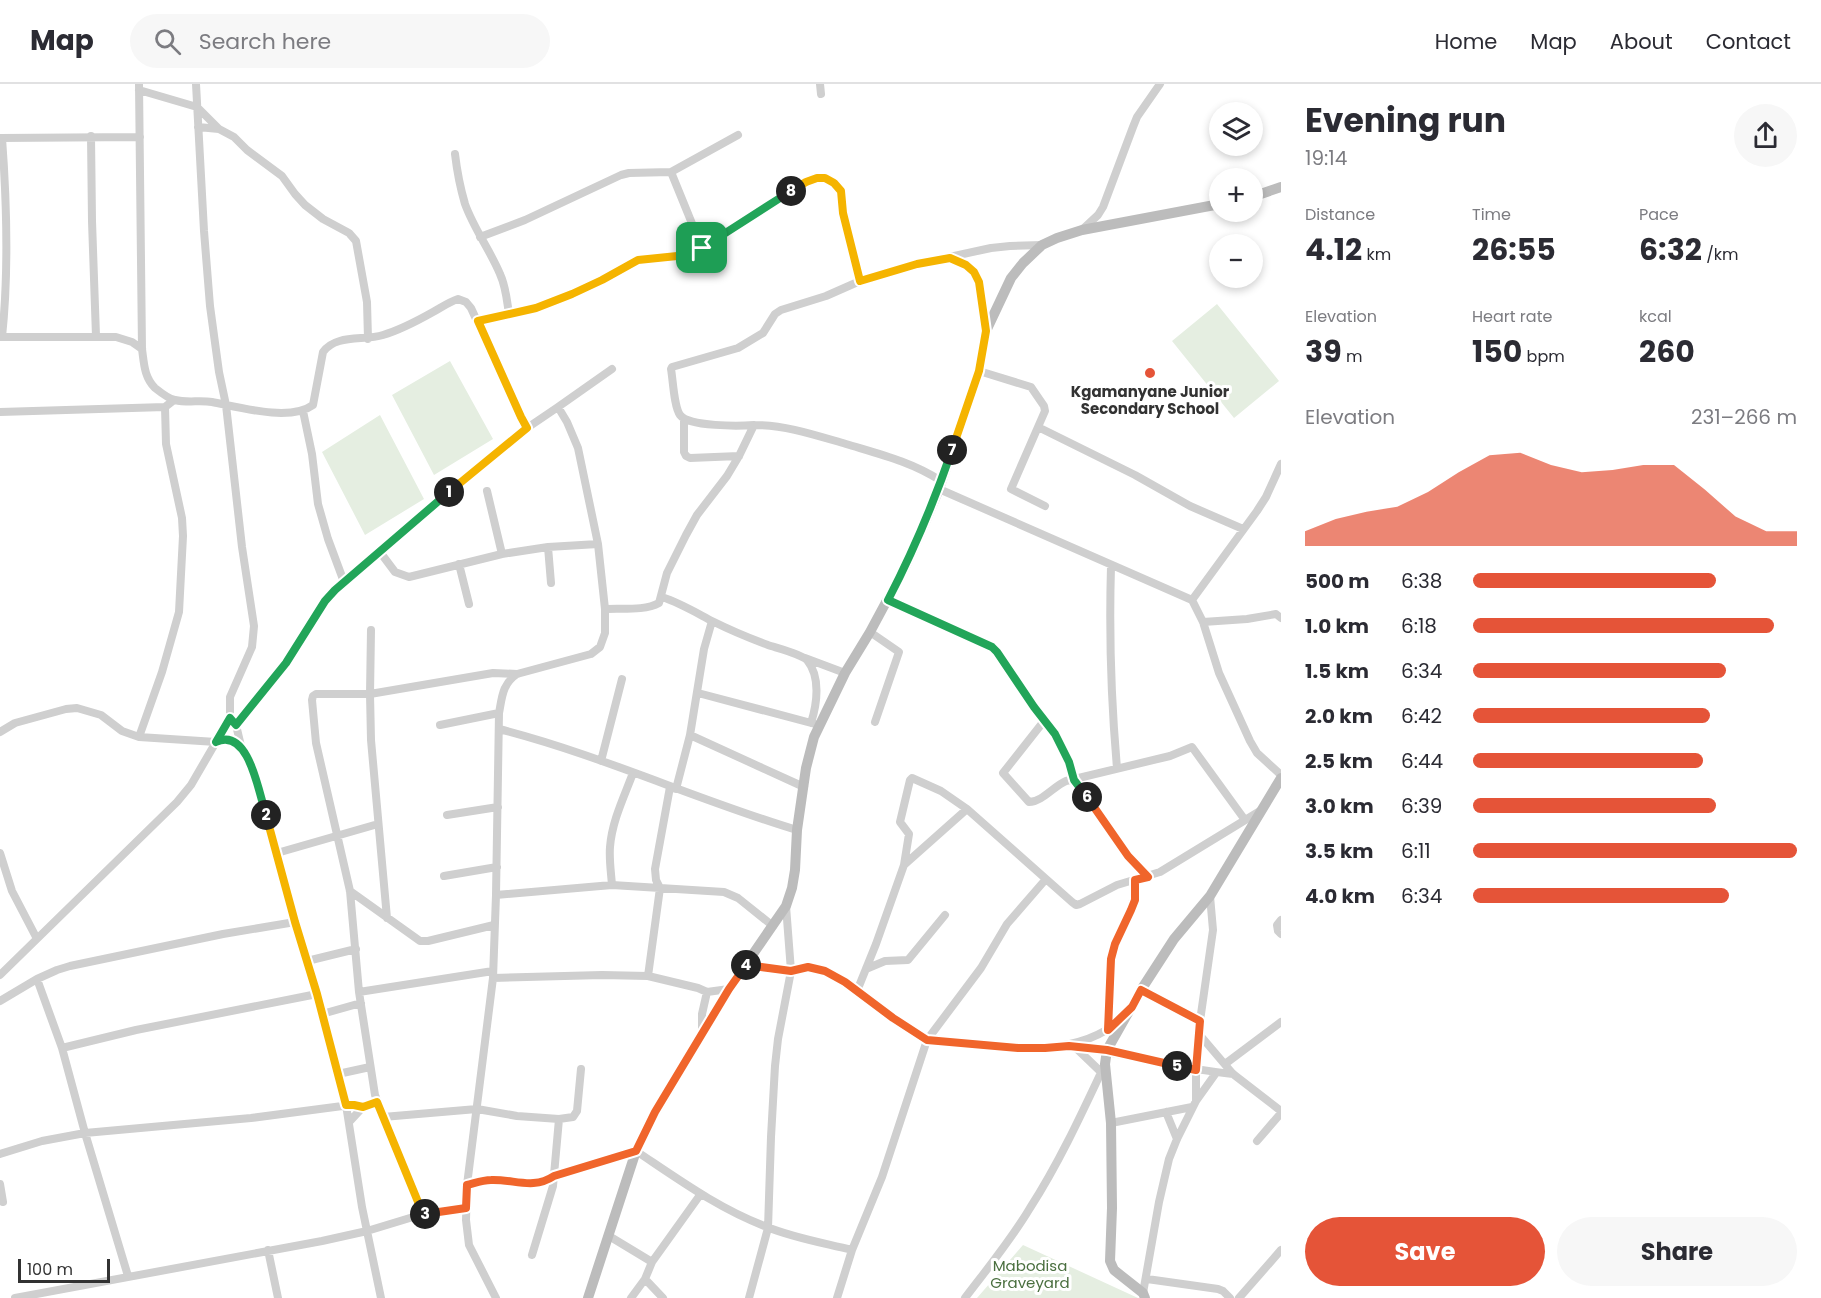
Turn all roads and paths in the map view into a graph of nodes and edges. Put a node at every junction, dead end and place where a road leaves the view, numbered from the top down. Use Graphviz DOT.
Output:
graph roads {
  1 [pos="196,84"];
  2 [pos="820,84"];
  3 [pos="1160,84"];
  4 [pos="139,87"];
  5 [pos="821,94"];
  6 [pos="197,107"];
  7 [pos="198,127"];
  8 [pos="219,129"];
  9 [pos="738,135"];
  10 [pos="91,136"];
  11 [pos="140,137"];
  12 [pos="1,138"];
  13 [pos="455,154"];
  14 [pos="671,172"];
  15 [pos="1281,187"];
  16 [pos="1263,193"];
  17 [pos="1209,206"];
  18 [pos="4,225"];
  19 [pos="1082,230"];
  20 [pos="480,237"];
  21 [pos="1042,245"];
  22 [pos="702,248"];
  23 [pos="950,258"];
  24 [pos="860,281"];
  25 [pos="509,314"];
  26 [pos="478,321"];
  27 [pos="986,331"];
  28 [pos="96,336"];
  29 [pos="1,338"];
  30 [pos="368,339"];
  31 [pos="142,349"];
  32 [pos="612,369"];
  33 [pos="979,371"];
  34 [pos="174,400"];
  35 [pos="226,405"];
  36 [pos="165,407"];
  37 [pos="558,407"];
  38 [pos="303,411"];
  39 [pos="0,412"];
  40 [pos="684,419"];
  41 [pos="754,425"];
  42 [pos="1038,427"];
  43 [pos="527,428"];
  44 [pos="739,456"];
  45 [pos="1281,464"];
  46 [pos="940,485"];
  47 [pos="487,491"];
  48 [pos="1044,506"];
  49 [pos="1244,529"];
  50 [pos="598,544"];
  51 [pos="548,547"];
  52 [pos="380,552"];
  53 [pos="502,554"];
  54 [pos="459,564"];
  55 [pos="1111,566"];
  56 [pos="344,582"];
  57 [pos="551,583"];
  58 [pos="662,597"];
  59 [pos="888,600"];
  60 [pos="1192,600"];
  61 [pos="469,604"];
  62 [pos="605,609"];
  63 [pos="1281,618"];
  64 [pos="712,621"];
  65 [pos="1203,622"];
  66 [pos="371,630"];
  67 [pos="870,632"];
  68 [pos="805,658"];
  69 [pos="845,673"];
  70 [pos="517,674"];
  71 [pos="622,679"];
  72 [pos="698,693"];
  73 [pos="370,694"];
  74 [pos="499,713"];
  75 [pos="230,718"];
  76 [pos="875,722"];
  77 [pos="1044,722"];
  78 [pos="815,724"];
  79 [pos="236,725"];
  80 [pos="440,725"];
  81 [pos="499,729"];
  82 [pos="1,731"];
  83 [pos="690,735"];
  84 [pos="139,737"];
  85 [pos="216,742"];
  86 [pos="241,746"];
  87 [pos="601,761"];
  88 [pos="1117,768"];
  89 [pos="633,773"];
  90 [pos="1281,777"];
  91 [pos="1074,780"];
  92 [pos="804,787"];
  93 [pos="673,788"];
  94 [pos="498,807"];
  95 [pos="967,809"];
  96 [pos="1262,810"];
  97 [pos="447,815"];
  98 [pos="1245,820"];
  99 [pos="378,824"];
  100 [pos="797,830"];
  101 [pos="338,834"];
  102 [pos="0,853"];
  103 [pos="277,853"];
  104 [pos="904,865"];
  105 [pos="497,867"];
  106 [pos="444,876"];
  107 [pos="1148,877"];
  108 [pos="1046,879"];
  109 [pos="1135,880"];
  110 [pos="612,885"];
  111 [pos="660,888"];
  112 [pos="350,891"];
  113 [pos="496,895"];
  114 [pos="1210,896"];
  115 [pos="786,906"];
  116 [pos="945,915"];
  117 [pos="387,918"];
  118 [pos="1281,920"];
  119 [pos="295,922"];
  120 [pos="494,925"];
  121 [pos="773,926"];
  122 [pos="1281,934"];
  123 [pos="36,938"];
  124 [pos="356,949"];
  125 [pos="307,961"];
  126 [pos="746,964"];
  127 [pos="866,969"];
  128 [pos="791,971"];
  129 [pos="0,975"];
  130 [pos="493,975"];
  131 [pos="648,976"];
  132 [pos="37,979"];
  133 [pos="729,989"];
  134 [pos="1141,990"];
  135 [pos="856,991"];
  136 [pos="359,992"];
  137 [pos="707,992"];
  138 [pos="317,994"];
  139 [pos="0,1001"];
  140 [pos="361,1003"];
  141 [pos="1132,1007"];
  142 [pos="322,1014"];
  143 [pos="1200,1021"];
  144 [pos="1281,1022"];
  145 [pos="1108,1030"];
  146 [pos="702,1033"];
  147 [pos="1199,1034"];
  148 [pos="927,1040"];
  149 [pos="1072,1046"];
  150 [pos="62,1048"];
  151 [pos="1107,1050"];
  152 [pos="1225,1064"];
  153 [pos="370,1067"];
  154 [pos="1103,1068"];
  155 [pos="581,1070"];
  156 [pos="1196,1070"];
  157 [pos="1216,1072"];
  158 [pos="338,1074"];
  159 [pos="1233,1074"];
  160 [pos="377,1102"];
  161 [pos="1194,1104"];
  162 [pos="346,1105"];
  163 [pos="363,1107"];
  164 [pos="477,1109"];
  165 [pos="1166,1112"];
  166 [pos="1281,1112"];
  167 [pos="383,1117"];
  168 [pos="559,1119"];
  169 [pos="350,1121"];
  170 [pos="1111,1123"];
  171 [pos="85,1133"];
  172 [pos="1177,1139"];
  173 [pos="1257,1141"];
  174 [pos="636,1151"];
  175 [pos="0,1154"];
  176 [pos="554,1176"];
  177 [pos="0,1184"];
  178 [pos="467,1185"];
  179 [pos="700,1195"];
  180 [pos="3,1202"];
  181 [pos="466,1208"];
  182 [pos="423,1214"];
  183 [pos="768,1228"];
  184 [pos="367,1231"];
  185 [pos="609,1236"];
  186 [pos="268,1250"];
  187 [pos="852,1250"];
  188 [pos="1281,1250"];
  189 [pos="532,1255"];
  190 [pos="652,1262"];
  191 [pos="129,1276"];
  192 [pos="645,1279"];
  193 [pos="1147,1279"];
  194 [pos="1144,1295"];
  195 [pos="15,1298"];
  196 [pos="278,1298"];
  197 [pos="381,1298"];
  198 [pos="496,1298"];
  199 [pos="588,1298"];
  200 [pos="631,1298"];
  201 [pos="663,1298"];
  202 [pos="749,1298"];
  203 [pos="837,1298"];
  204 [pos="964,1298"];
  205 [pos="1230,1298"];
  206 [pos="1239,1298"];
  1 -- 6 [label="street"];
  2 -- 5 [label="street"];
  3 -- 19 [label="street"];
  4 -- 6 [label="street"];
  4 -- 11 [label="street"];
  6 -- 7 [label="street"];
  6 -- 8 [label="street"];
  7 -- 8 [label="street"];
  7 -- 35 [label="street"];
  8 -- 30 [label="street"];
  9 -- 14 [label="street"];
  10 -- 11 [label="street"];
  10 -- 12 [label="street"];
  10 -- 28 [label="street"];
  11 -- 31 [label="street"];
  12 -- 18 [label="street"];
  13 -- 20 [label="street"];
  14 -- 20 [label="street"];
  14 -- 22 [label="street"];
  15 -- 16 [label="street"];
  17 -- 19 [label="street"];
  18 -- 29 [label="street"];
  19 -- 21 [label="street"];
  20 -- 25 [label="street"];
  21 -- 23 [label="street"];
  21 -- 27 [label="street"];
  22 -- 24 [label="street"];
  22 -- 25 [label="street"];
  23 -- 24 [label="street"];
  23 -- 27 [label="street"];
  24 -- 40 [label="street"];
  25 -- 26 [label="street"];
  26 -- 30 [label="street"];
  26 -- 43 [label="street"];
  27 -- 33 [label="street"];
  28 -- 29 [label="street"];
  28 -- 31 [label="street"];
  30 -- 38 [label="street"];
  31 -- 34 [label="street"];
  32 -- 37 [label="street"];
  33 -- 42 [label="street"];
  33 -- 46 [label="street"];
  34 -- 35 [label="street"];
  34 -- 36 [label="street"];
  35 -- 38 [label="street"];
  35 -- 75 [label="street"];
  36 -- 39 [label="street"];
  36 -- 84 [label="street"];
  37 -- 43 [label="street"];
  37 -- 50 [label="street"];
  38 -- 56 [label="street"];
  40 -- 41 [label="street"];
  40 -- 44 [label="street"];
  41 -- 44 [label="street"];
  41 -- 46 [label="street"];
  42 -- 48 [label="street"];
  42 -- 49 [label="street"];
  43 -- 52 [label="street"];
  44 -- 58 [label="street"];
  45 -- 49 [label="street"];
  46 -- 55 [label="street"];
  46 -- 59 [label="street"];
  47 -- 53 [label="street"];
  49 -- 60 [label="street"];
  50 -- 51 [label="street"];
  50 -- 62 [label="street"];
  51 -- 53 [label="street"];
  51 -- 57 [label="street"];
  52 -- 54 [label="street"];
  52 -- 56 [label="street"];
  53 -- 54 [label="street"];
  54 -- 61 [label="street"];
  55 -- 60 [label="street"];
  55 -- 88 [label="street"];
  56 -- 79 [label="street"];
  58 -- 62 [label="street"];
  58 -- 64 [label="street"];
  59 -- 67 [label="street"];
  59 -- 77 [label="street"];
  60 -- 65 [label="street"];
  62 -- 70 [label="street"];
  63 -- 65 [label="street"];
  64 -- 68 [label="street"];
  64 -- 72 [label="street"];
  65 -- 90 [label="street"];
  66 -- 73 [label="street"];
  67 -- 69 [label="street"];
  67 -- 76 [label="street"];
  68 -- 69 [label="street"];
  68 -- 78 [label="street"];
  69 -- 78 [label="street"];
  70 -- 73 [label="street"];
  70 -- 74 [label="street"];
  71 -- 87 [label="street"];
  72 -- 78 [label="street"];
  72 -- 83 [label="street"];
  73 -- 99 [label="street"];
  73 -- 101 [label="street"];
  74 -- 80 [label="street"];
  74 -- 81 [label="street"];
  75 -- 79 [label="street"];
  75 -- 85 [label="street"];
  77 -- 91 [label="street"];
  77 -- 91 [label="street"];
  78 -- 92 [label="street"];
  79 -- 86 [label="street"];
  81 -- 87 [label="street"];
  81 -- 94 [label="street"];
  82 -- 84 [label="street"];
  83 -- 92 [label="street"];
  83 -- 93 [label="street"];
  84 -- 85 [label="street"];
  85 -- 86 [label="street"];
  85 -- 123 [label="street"];
  86 -- 103 [label="street"];
  87 -- 89 [label="street"];
  88 -- 91 [label="street"];
  88 -- 98 [label="street"];
  89 -- 93 [label="street"];
  89 -- 110 [label="street"];
  90 -- 96 [label="street"];
  91 -- 107 [label="street"];
  92 -- 100 [label="street"];
  93 -- 100 [label="street"];
  93 -- 111 [label="street"];
  94 -- 97 [label="street"];
  94 -- 105 [label="street"];
  95 -- 104 [label="street"];
  95 -- 104 [label="street"];
  95 -- 108 [label="street"];
  96 -- 98 [label="street"];
  96 -- 114 [label="street"];
  98 -- 107 [label="street"];
  99 -- 101 [label="street"];
  99 -- 117 [label="street"];
  100 -- 115 [label="street"];
  101 -- 103 [label="street"];
  101 -- 112 [label="street"];
  102 -- 123 [label="street"];
  103 -- 119 [label="street"];
  104 -- 127 [label="street"];
  105 -- 106 [label="street"];
  105 -- 113 [label="street"];
  107 -- 109 [label="street"];
  108 -- 109 [label="street"];
  108 -- 148 [label="street"];
  109 -- 145 [label="street"];
  110 -- 111 [label="street"];
  110 -- 113 [label="street"];
  111 -- 121 [label="street"];
  111 -- 131 [label="street"];
  112 -- 117 [label="street"];
  112 -- 124 [label="street"];
  113 -- 120 [label="street"];
  114 -- 134 [label="street"];
  114 -- 143 [label="street"];
  115 -- 121 [label="street"];
  115 -- 128 [label="street"];
  116 -- 127 [label="street"];
  117 -- 120 [label="street"];
  118 -- 122 [label="street"];
  119 -- 125 [label="street"];
  119 -- 132 [label="street"];
  120 -- 130 [label="street"];
  121 -- 126 [label="street"];
  123 -- 129 [label="street"];
  124 -- 125 [label="street"];
  124 -- 136 [label="street"];
  125 -- 138 [label="street"];
  126 -- 128 [label="street"];
  126 -- 133 [label="street"];
  127 -- 135 [label="street"];
  128 -- 135 [label="street"];
  128 -- 183 [label="street"];
  130 -- 131 [label="street"];
  130 -- 136 [label="street"];
  130 -- 164 [label="street"];
  131 -- 137 [label="street"];
  132 -- 139 [label="street"];
  132 -- 150 [label="street"];
  133 -- 137 [label="street"];
  133 -- 146 [label="street"];
  134 -- 141 [label="street"];
  134 -- 143 [label="street"];
  135 -- 148 [label="street"];
  136 -- 140 [label="street"];
  137 -- 146 [label="street"];
  138 -- 142 [label="street"];
  138 -- 150 [label="street"];
  140 -- 142 [label="street"];
  140 -- 153 [label="street"];
  141 -- 145 [label="street"];
  141 -- 151 [label="street"];
  142 -- 158 [label="street"];
  143 -- 147 [label="street"];
  144 -- 152 [label="street"];
  145 -- 149 [label="street"];
  146 -- 174 [label="street"];
  147 -- 152 [label="street"];
  147 -- 156 [label="street"];
  148 -- 149 [label="street"];
  148 -- 187 [label="street"];
  149 -- 151 [label="street"];
  149 -- 154 [label="street"];
  150 -- 171 [label="street"];
  151 -- 154 [label="street"];
  151 -- 156 [label="street"];
  152 -- 159 [label="street"];
  153 -- 158 [label="street"];
  153 -- 160 [label="street"];
  154 -- 170 [label="street"];
  154 -- 204 [label="street"];
  155 -- 168 [label="street"];
  156 -- 157 [label="street"];
  156 -- 161 [label="street"];
  157 -- 159 [label="street"];
  157 -- 161 [label="street"];
  158 -- 162 [label="street"];
  159 -- 166 [label="street"];
  160 -- 163 [label="street"];
  160 -- 167 [label="street"];
  161 -- 165 [label="street"];
  161 -- 172 [label="street"];
  162 -- 163 [label="street"];
  162 -- 169 [label="street"];
  162 -- 171 [label="street"];
  163 -- 169 [label="street"];
  164 -- 167 [label="street"];
  164 -- 168 [label="street"];
  164 -- 178 [label="street"];
  165 -- 170 [label="street"];
  165 -- 172 [label="street"];
  166 -- 173 [label="street"];
  167 -- 182 [label="street"];
  168 -- 176 [label="street"];
  169 -- 184 [label="street"];
  170 -- 194 [label="street"];
  171 -- 175 [label="street"];
  171 -- 191 [label="street"];
  172 -- 193 [label="street"];
  174 -- 176 [label="street"];
  174 -- 179 [label="street"];
  174 -- 185 [label="street"];
  176 -- 178 [label="street"];
  176 -- 189 [label="street"];
  177 -- 180 [label="street"];
  178 -- 181 [label="street"];
  179 -- 183 [label="street"];
  179 -- 190 [label="street"];
  181 -- 182 [label="street"];
  181 -- 198 [label="street"];
  182 -- 184 [label="street"];
  183 -- 187 [label="street"];
  183 -- 202 [label="street"];
  184 -- 186 [label="street"];
  184 -- 197 [label="street"];
  185 -- 190 [label="street"];
  185 -- 199 [label="street"];
  186 -- 191 [label="street"];
  186 -- 196 [label="street"];
  187 -- 203 [label="street"];
  188 -- 206 [label="street"];
  190 -- 192 [label="street"];
  191 -- 195 [label="street"];
  192 -- 200 [label="street"];
  192 -- 201 [label="street"];
  193 -- 194 [label="street"];
  193 -- 205 [label="street"];
}
